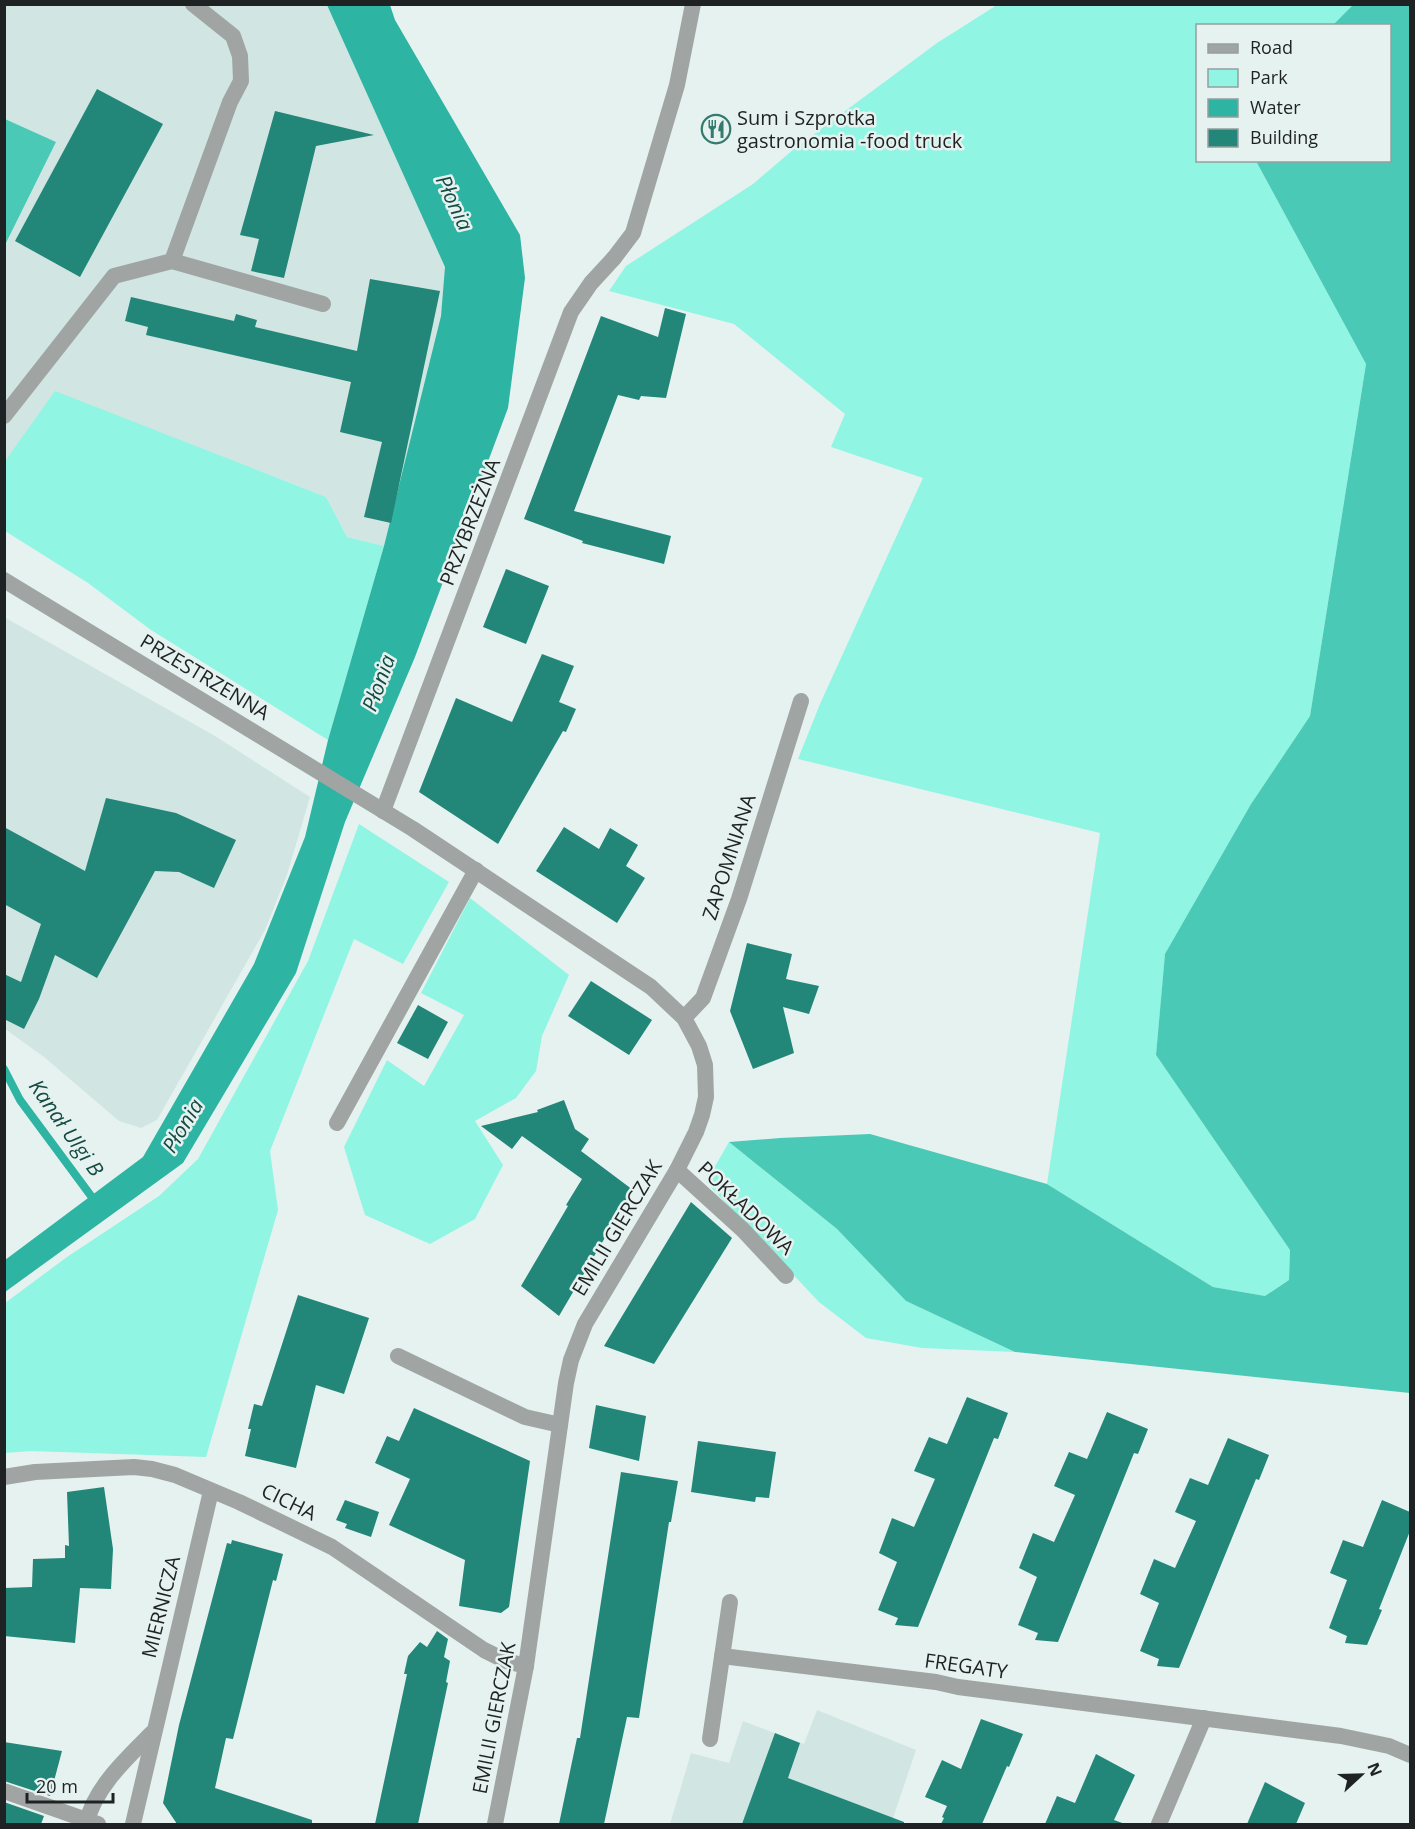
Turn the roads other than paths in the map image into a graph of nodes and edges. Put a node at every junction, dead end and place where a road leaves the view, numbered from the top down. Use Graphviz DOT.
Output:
graph roads {
  1 [pos="193,4"];
  2 [pos="693,4"];
  3 [pos="172,261"];
  4 [pos="323,304"];
  5 [pos="4,416"];
  6 [pos="4,580"];
  7 [pos="801,701"];
  8 [pos="383,811"];
  9 [pos="476,870"];
  10 [pos="684,1018"];
  11 [pos="338,1123"];
  12 [pos="677,1170"];
  13 [pos="786,1276"];
  14 [pos="398,1356"];
  15 [pos="560,1425"];
  16 [pos="4,1477"];
  17 [pos="211,1491"];
  18 [pos="729,1602"];
  19 [pos="722,1656"];
  20 [pos="526,1666"];
  21 [pos="1204,1718"];
  22 [pos="153,1733"];
  23 [pos="710,1739"];
  24 [pos="1410,1755"];
  25 [pos="4,1791"];
  26 [pos="91,1823"];
  27 [pos="133,1824"];
  28 [pos="495,1824"];
  29 [pos="1159,1824"];
  1 -- 3 [label="street"];
  2 -- 8 [label="street, PRZYBRZEŻNA"];
  3 -- 4 [label="street"];
  3 -- 5 [label="street"];
  6 -- 8 [label="street, PRZESTRZENNA"];
  7 -- 10 [label="street, ZAPOMNIANA"];
  8 -- 9 [label="street, EMILII GIERCZAK"];
  9 -- 10 [label="street, EMILII GIERCZAK"];
  9 -- 11 [label="street"];
  10 -- 12 [label="street, EMILII GIERCZAK"];
  12 -- 13 [label="street, POKŁADOWA"];
  12 -- 15 [label="street, EMILII GIERCZAK"];
  14 -- 15 [label="street"];
  15 -- 20 [label="street, EMILII GIERCZAK"];
  16 -- 17 [label="street, CICHA"];
  17 -- 20 [label="street, CICHA"];
  17 -- 22 [label="street, MIERNICZA"];
  18 -- 19 [label="street"];
  19 -- 21 [label="street, FREGATY"];
  19 -- 23 [label="street"];
  20 -- 28 [label="street, EMILII GIERCZAK"];
  21 -- 24 [label="street, FREGATY"];
  21 -- 29 [label="street"];
  22 -- 26 [label="street"];
  22 -- 27 [label="street, MIERNICZA"];
  25 -- 26 [label="street"];
}
